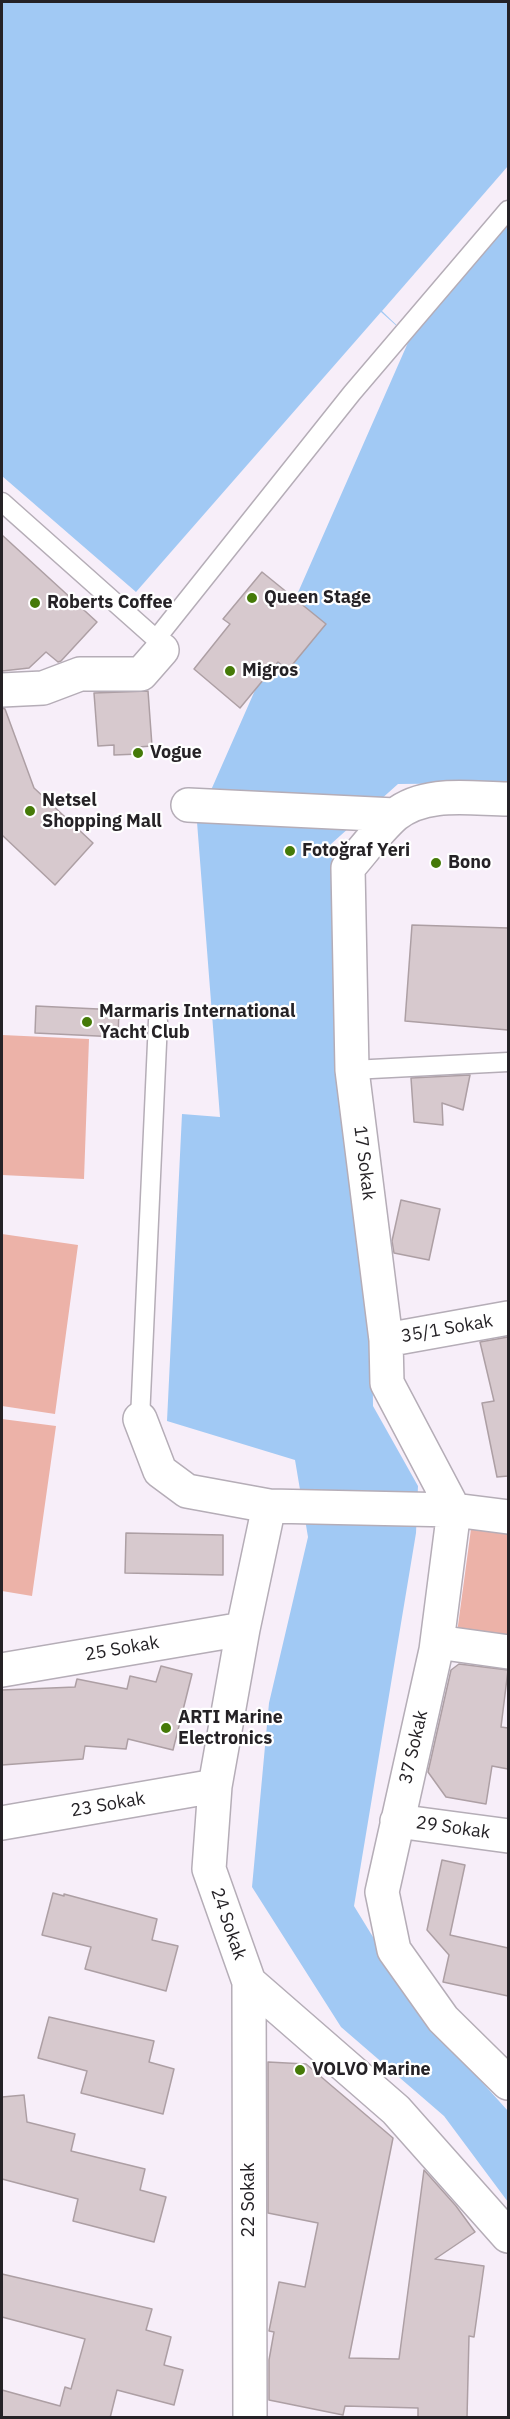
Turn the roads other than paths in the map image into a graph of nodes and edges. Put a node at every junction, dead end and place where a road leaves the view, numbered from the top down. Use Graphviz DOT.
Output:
graph roads {
  1 [pos="508,210"];
  2 [pos="2,502"];
  3 [pos="162,650"];
  4 [pos="2,690"];
  5 [pos="508,799"];
  6 [pos="188,805"];
  7 [pos="395,815"];
  8 [pos="158,1021"];
  9 [pos="508,1062"];
  10 [pos="352,1070"];
  11 [pos="508,1318"];
  12 [pos="386,1340"];
  13 [pos="140,1419"];
  14 [pos="276,1506"];
  15 [pos="441,1510"];
  16 [pos="508,1517"];
  17 [pos="243,1629"];
  18 [pos="437,1642"];
  19 [pos="508,1652"];
  20 [pos="2,1670"];
  21 [pos="214,1786"];
  22 [pos="397,1821"];
  23 [pos="2,1823"];
  24 [pos="508,1836"];
  25 [pos="249,1982"];
  26 [pos="508,2083"];
  27 [pos="508,2236"];
  28 [pos="250,2418"];
  1 -- 2 [label="lane"];
  3 -- 4 [label="street"];
  5 -- 7 [label="street"];
  6 -- 7 [label="street"];
  7 -- 10 [label="street, 17 Sokak"];
  8 -- 13 [label="lane"];
  9 -- 10 [label="lane"];
  10 -- 12 [label="street, 17 Sokak"];
  11 -- 12 [label="street, 35/1 Sokak"];
  12 -- 15 [label="street, 17 Sokak"];
  13 -- 14 [label="street"];
  14 -- 15 [label="street"];
  14 -- 17 [label="street, 24 Sokak"];
  15 -- 16 [label="street"];
  15 -- 18 [label="street, 37 Sokak"];
  17 -- 20 [label="street, 25 Sokak"];
  17 -- 21 [label="street, 24 Sokak"];
  18 -- 19 [label="street"];
  18 -- 22 [label="street, 37 Sokak"];
  21 -- 23 [label="street, 23 Sokak"];
  21 -- 25 [label="street, 24 Sokak"];
  22 -- 24 [label="street, 29 Sokak"];
  22 -- 26 [label="street, 37 Sokak"];
  25 -- 27 [label="street, 24 Sokak"];
  25 -- 28 [label="street, 22 Sokak"];
}
